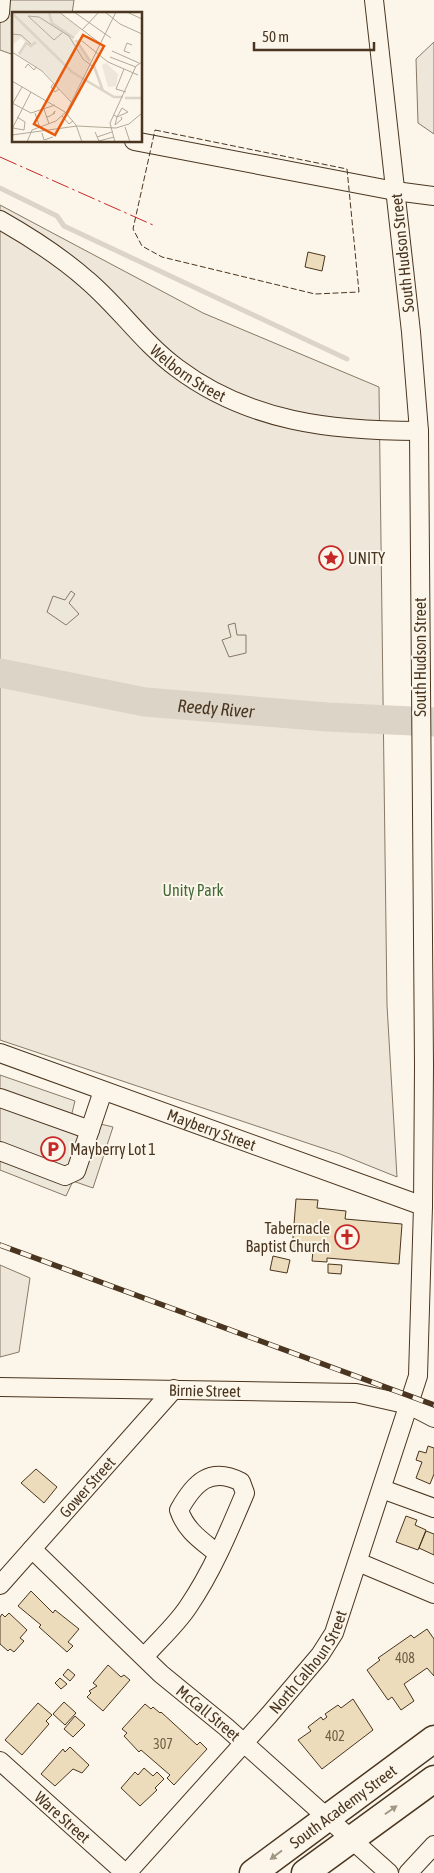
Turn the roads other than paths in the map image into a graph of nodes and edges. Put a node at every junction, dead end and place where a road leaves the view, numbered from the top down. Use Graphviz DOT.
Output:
graph roads {
  1 [pos="1,0"];
  2 [pos="374,0"];
  3 [pos="0,13"];
  4 [pos="139,142"];
  5 [pos="395,192"];
  6 [pos="434,196"];
  7 [pos="0,220"];
  8 [pos="419,431"];
  9 [pos="0,1053"];
  10 [pos="103,1091"];
  11 [pos="0,1098"];
  12 [pos="90,1130"];
  13 [pos="0,1151"];
  14 [pos="423,1206"];
  15 [pos="0,1387"];
  16 [pos="174,1389"];
  17 [pos="409,1405"];
  18 [pos="434,1418"];
  19 [pos="382,1489"];
  20 [pos="434,1508"];
  21 [pos="32,1549"];
  22 [pos="218,1554"];
  23 [pos="358,1562"];
  24 [pos="0,1585"];
  25 [pos="434,1594"];
  26 [pos="144,1656"];
  27 [pos="434,1739"];
  28 [pos="243,1743"];
  29 [pos="0,1761"];
  30 [pos="434,1779"];
  31 [pos="327,1816"];
  32 [pos="351,1838"];
  33 [pos="434,1846"];
  34 [pos="126,1873"];
  35 [pos="253,1873"];
  36 [pos="305,1873"];
  37 [pos="389,1873"];
  38 [pos="408,1873"];
  1 -- 3 [label="street"];
  2 -- 5 [label="street, South Hudson Street"];
  4 -- 5 [label="street"];
  5 -- 6 [label="street"];
  5 -- 8 [label="street, South Hudson Street"];
  7 -- 8 [label="street, Welborn Street"];
  8 -- 14 [label="street, South Hudson Street"];
  9 -- 10 [label="street, Mayberry Street"];
  10 -- 12 [label="street"];
  10 -- 14 [label="street, Mayberry Street"];
  11 -- 12 [label="street"];
  12 -- 13 [label="street"];
  14 -- 17 [label="street, South Hudson Street"];
  15 -- 16 [label="street, Birnie Street"];
  16 -- 17 [label="street, Birnie Street"];
  16 -- 21 [label="street, Gower Street"];
  17 -- 18 [label="street, Birnie Street"];
  17 -- 19 [label="street, North Calhoun Street"];
  19 -- 20 [label="street"];
  19 -- 23 [label="street, North Calhoun Street"];
  21 -- 24 [label="street, Gower Street"];
  21 -- 26 [label="street, McCall Street"];
  22 -- 26 [label="street"];
  23 -- 25 [label="street"];
  23 -- 28 [label="street, North Calhoun Street"];
  26 -- 28 [label="street, McCall Street"];
  27 -- 31 [label="highway, South Academy Street"];
  28 -- 31 [label="street, McCall Street"];
  28 -- 34 [label="street, North Calhoun Street"];
  29 -- 34 [label="street, Ware Street"];
  32 -- 30 [label="highway, South Academy Street, one-way"];
  31 -- 32 [label="street, McCall Street"];
  31 -- 35 [label="highway, South Academy Street, one-way"];
  32 -- 36 [label="highway, South Academy Street"];
  32 -- 37 [label="street, McCall Street"];
  33 -- 38 [label="street"];
}
